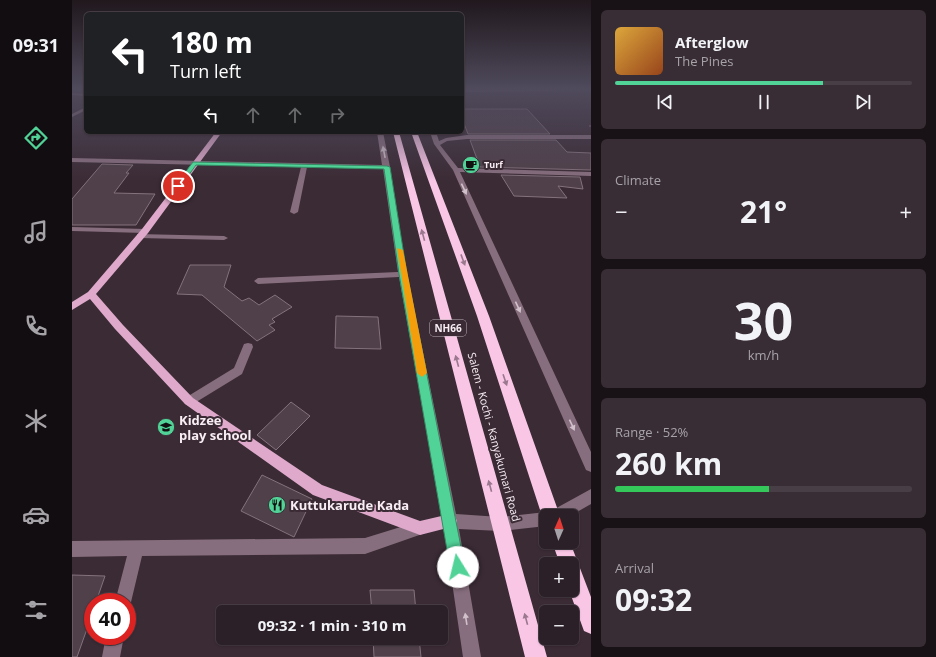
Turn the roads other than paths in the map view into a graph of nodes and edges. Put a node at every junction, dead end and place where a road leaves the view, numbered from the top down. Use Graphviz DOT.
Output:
graph roads {
  1 [pos="468,131"];
  2 [pos="591,131"];
  3 [pos="218,134"];
  4 [pos="380,134"];
  5 [pos="397,134"];
  6 [pos="415,134"];
  7 [pos="434,134"];
  8 [pos="591,137"];
  9 [pos="437,144"];
  10 [pos="72,160"];
  11 [pos="195,164"];
  12 [pos="304,166"];
  13 [pos="387,167"];
  14 [pos="456,170"];
  15 [pos="591,174"];
  16 [pos="294,212"];
  17 [pos="72,229"];
  18 [pos="143,234"];
  19 [pos="224,238"];
  20 [pos="403,274"];
  21 [pos="258,281"];
  22 [pos="91,294"];
  23 [pos="72,307"];
  24 [pos="248,347"];
  25 [pos="189,401"];
  26 [pos="591,466"];
  27 [pos="591,496"];
  28 [pos="550,509"];
  29 [pos="568,509"];
  30 [pos="539,520"];
  31 [pos="450,521"];
  32 [pos="500,524"];
  33 [pos="420,528"];
  34 [pos="72,549"];
  35 [pos="136,549"];
  36 [pos="579,591"];
  37 [pos="125,593"];
  38 [pos="591,624"];
  39 [pos="114,645"];
  40 [pos="111,657"];
  41 [pos="472,657"];
  42 [pos="536,657"];
  1 -- 2 [label="street"];
  3 -- 11 [label="main road"];
  13 -- 4 [label="street, one-way"];
  32 -- 5 [label="highway, Salem - Kochi - Kanyakumari Road / NH66, one-way"];
  6 -- 28 [label="highway, one-way"];
  7 -- 9 [label="street"];
  8 -- 9 [label="street"];
  9 -- 14 [label="street"];
  10 -- 11 [label="street"];
  11 -- 12 [label="street"];
  11 -- 18 [label="main road"];
  12 -- 13 [label="street"];
  12 -- 16 [label="street"];
  13 -- 20 [label="street"];
  14 -- 15 [label="street"];
  14 -- 26 [label="street, one-way"];
  17 -- 18 [label="street"];
  18 -- 19 [label="street"];
  18 -- 22 [label="main road"];
  20 -- 21 [label="street"];
  20 -- 31 [label="street"];
  22 -- 23 [label="main road"];
  22 -- 25 [label="main road"];
  24 -- 25 [label="street"];
  25 -- 33 [label="main road"];
  27 -- 29 [label="street"];
  30 -- 32 [label="street"];
  31 -- 32 [label="street"];
  31 -- 33 [label="main road"];
  41 -- 31 [label="street, one-way"];
  42 -- 32 [label="highway, Salem - Kochi - Kanyakumari Road / NH66, one-way"];
  33 -- 35 [label="street"];
  34 -- 35 [label="street"];
  35 -- 37 [label="street"];
  36 -- 38 [label="highway"];
  39 -- 40 [label="street"];
}
